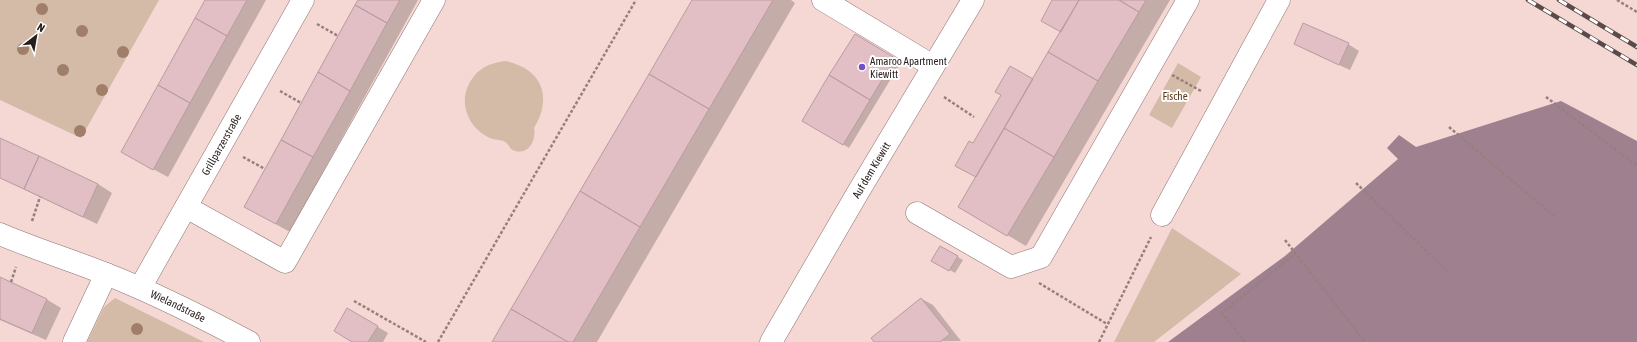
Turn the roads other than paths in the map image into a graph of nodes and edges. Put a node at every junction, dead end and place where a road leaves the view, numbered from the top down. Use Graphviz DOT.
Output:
graph roads {
  1 [pos="303,0"];
  2 [pos="434,0"];
  3 [pos="823,0"];
  4 [pos="973,0"];
  5 [pos="1188,0"];
  6 [pos="1279,0"];
  7 [pos="928,75"];
  8 [pos="186,207"];
  9 [pos="917,213"];
  10 [pos="1162,215"];
  11 [pos="0,234"];
  12 [pos="106,274"];
  13 [pos="140,288"];
  14 [pos="74,342"];
  15 [pos="249,342"];
  16 [pos="771,342"];
  1 -- 8 [label="street, Grillparzerstraße"];
  2 -- 8 [label="street"];
  3 -- 7 [label="street"];
  4 -- 7 [label="street, Auf dem Kiewitt"];
  5 -- 9 [label="street"];
  6 -- 10 [label="street"];
  7 -- 16 [label="street, Auf dem Kiewitt"];
  8 -- 13 [label="street, Grillparzerstraße"];
  11 -- 12 [label="street, Wielandstraße"];
  12 -- 13 [label="street, Wielandstraße"];
  12 -- 14 [label="street"];
  13 -- 15 [label="street, Wielandstraße"];
}
